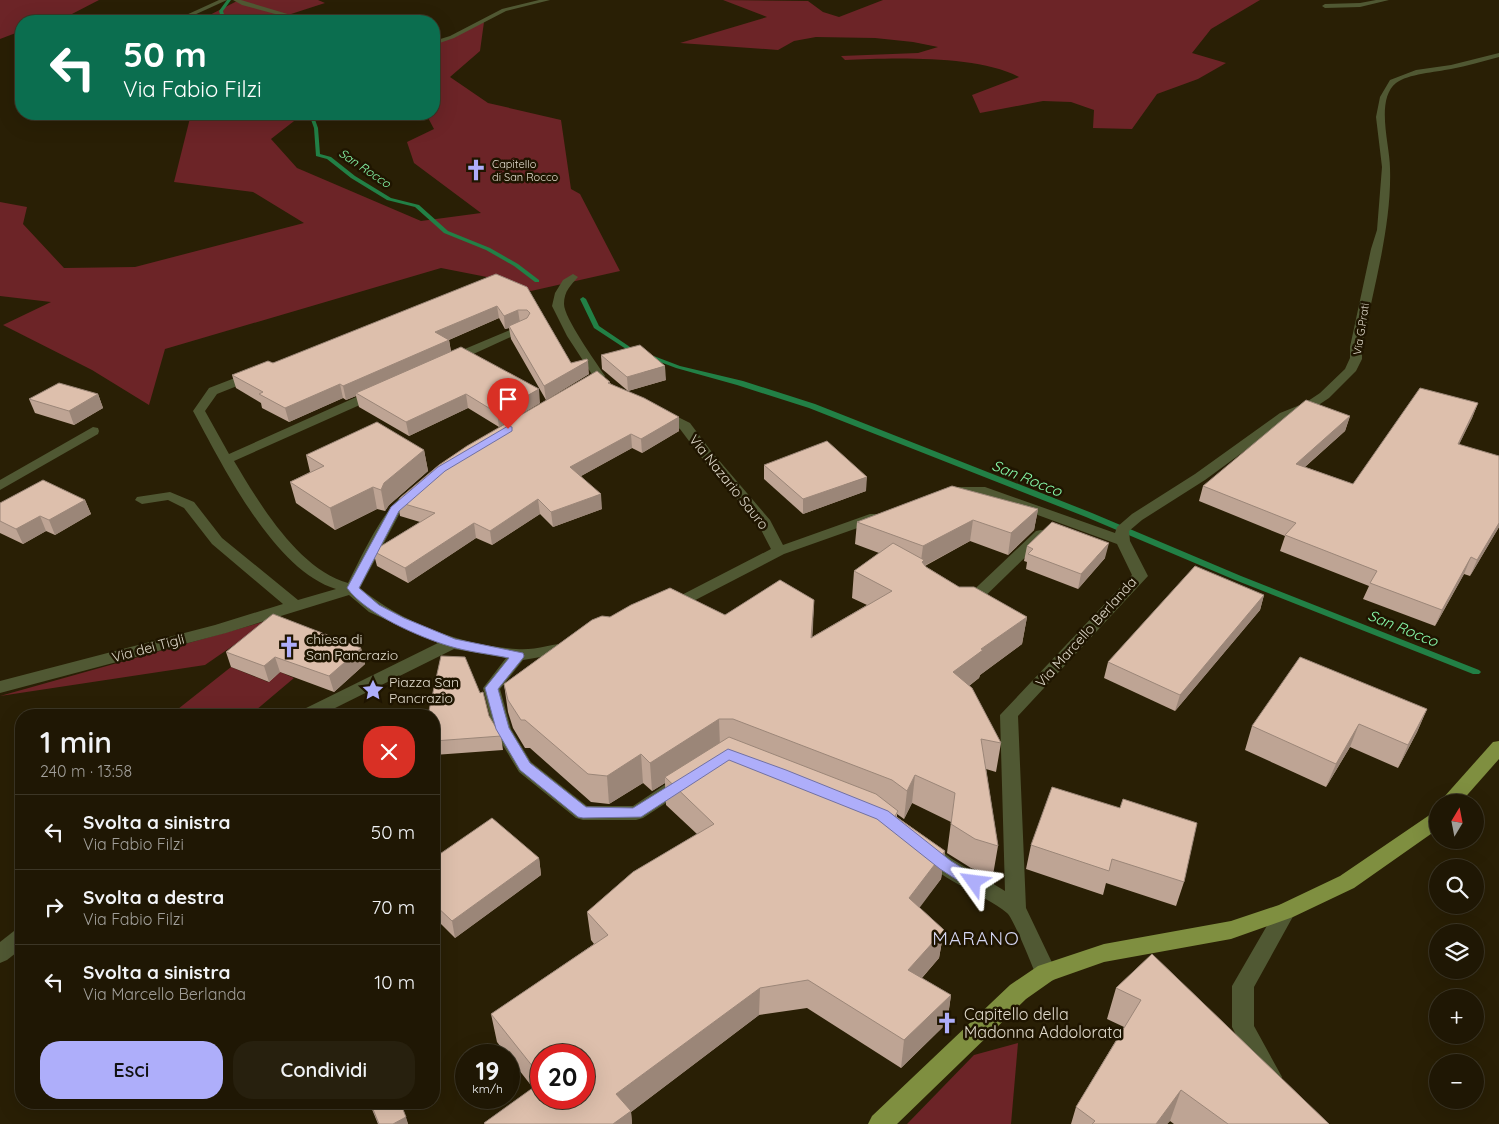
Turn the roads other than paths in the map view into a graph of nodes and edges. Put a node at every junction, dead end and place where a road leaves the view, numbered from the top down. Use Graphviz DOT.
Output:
graph roads {
  1 [pos="224,0"];
  2 [pos="236,0"];
  3 [pos="547,0"];
  4 [pos="1386,0"];
  5 [pos="1326,6"];
  6 [pos="190,15"];
  7 [pos="284,15"];
  8 [pos="440,41"];
  9 [pos="1499,55"];
  10 [pos="573,277"];
  11 [pos="524,327"];
  12 [pos="442,363"];
  13 [pos="268,369"];
  14 [pos="598,380"];
  15 [pos="388,387"];
  16 [pos="650,407"];
  17 [pos="93,431"];
  18 [pos="226,460"];
  19 [pos="0,486"];
  20 [pos="421,486"];
  21 [pos="935,496"];
  22 [pos="142,500"];
  23 [pos="889,512"];
  24 [pos="1058,518"];
  25 [pos="1123,536"];
  26 [pos="779,551"];
  27 [pos="352,588"];
  28 [pos="954,604"];
  29 [pos="296,606"];
  30 [pos="662,611"];
  31 [pos="588,642"];
  32 [pos="452,643"];
  33 [pos="518,656"];
  34 [pos="0,688"];
  35 [pos="318,709"];
  36 [pos="1499,748"];
  37 [pos="695,774"];
  38 [pos="1458,794"];
  39 [pos="1429,825"];
  40 [pos="917,843"];
  41 [pos="1016,908"];
  42 [pos="1286,911"];
  43 [pos="15,942"];
  44 [pos="0,954"];
  45 [pos="1046,973"];
  46 [pos="1279,1093"];
  47 [pos="880,1124"];
  1 -- 6 [label="street"];
  2 -- 7 [label="street"];
  3 -- 8 [label="street"];
  4 -- 5 [label="street"];
  9 -- 25 [label="street, Via G.Prati"];
  10 -- 14 [label="street"];
  11 -- 12 [label="street"];
  13 -- 18 [label="street"];
  15 -- 18 [label="street"];
  16 -- 26 [label="street, Via Nazario Sauro"];
  17 -- 19 [label="street"];
  18 -- 27 [label="street"];
  20 -- 27 [label="street"];
  21 -- 24 [label="street"];
  22 -- 29 [label="street"];
  23 -- 26 [label="street"];
  24 -- 25 [label="street"];
  24 -- 28 [label="street"];
  25 -- 41 [label="street, Via Marcello Berlanda"];
  26 -- 30 [label="street"];
  27 -- 29 [label="street"];
  27 -- 32 [label="street"];
  29 -- 34 [label="street, Via dei Tigli"];
  31 -- 33 [label="street"];
  32 -- 33 [label="street"];
  32 -- 35 [label="street"];
  33 -- 37 [label="street"];
  36 -- 38 [label="main road"];
  39 -- 42 [label="main road"];
  40 -- 41 [label="street"];
  41 -- 45 [label="street, Via Marcello Berlanda"];
  42 -- 45 [label="main road"];
  42 -- 46 [label="street"];
  43 -- 44 [label="street"];
  45 -- 47 [label="main road"];
}
